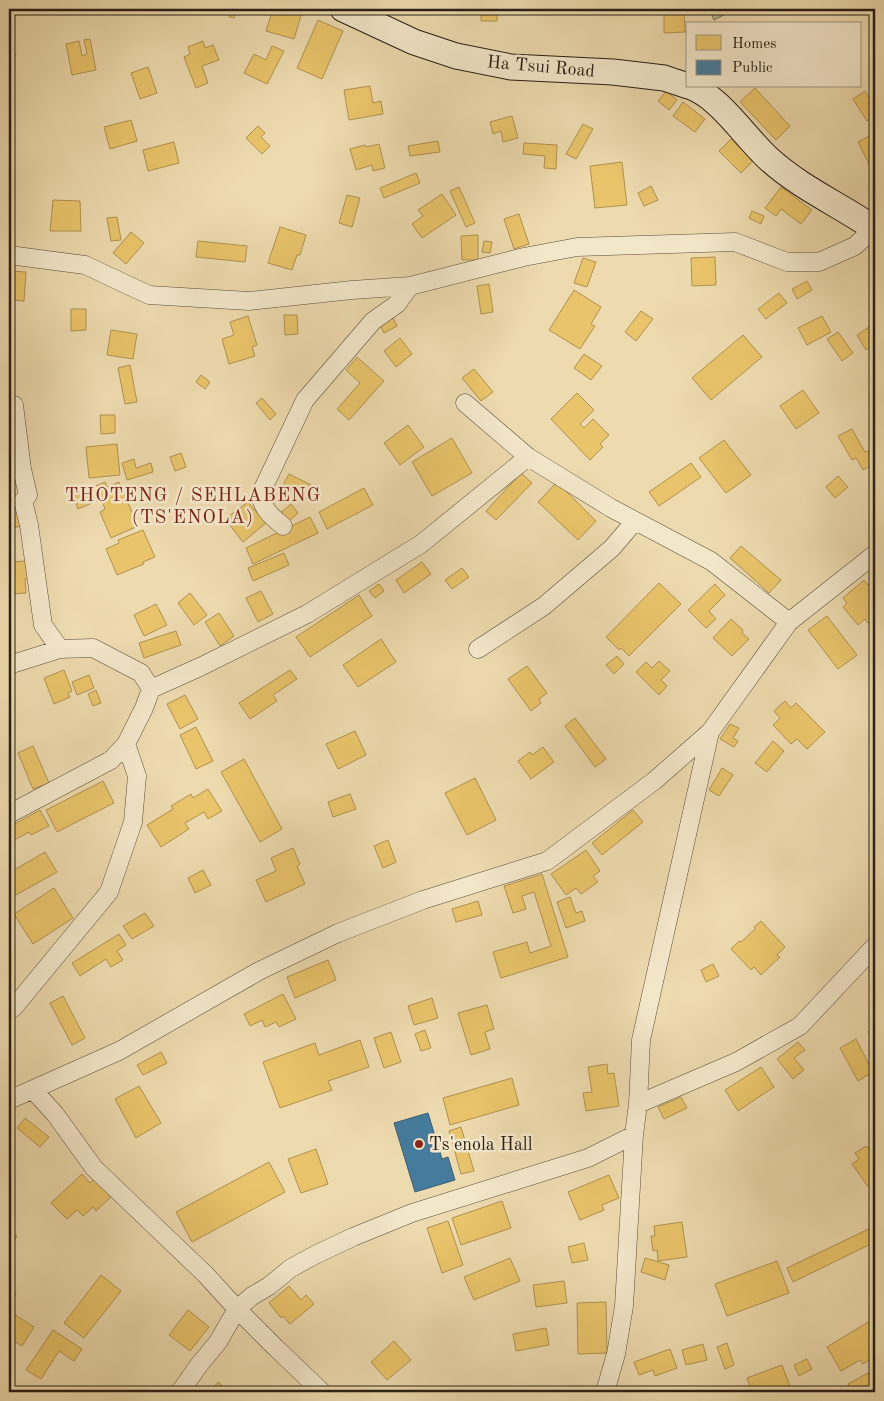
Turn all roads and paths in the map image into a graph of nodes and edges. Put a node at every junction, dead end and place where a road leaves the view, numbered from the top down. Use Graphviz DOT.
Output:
graph roads {
  1 [pos="343,9"];
  2 [pos="686,85"];
  3 [pos="692,88"];
  4 [pos="875,228"];
  5 [pos="9,255"];
  6 [pos="410,286"];
  7 [pos="465,403"];
  8 [pos="14,405"];
  9 [pos="528,457"];
  10 [pos="16,498"];
  11 [pos="635,521"];
  12 [pos="283,526"];
  13 [pos="875,554"];
  14 [pos="789,622"];
  15 [pos="60,649"];
  16 [pos="478,650"];
  17 [pos="9,665"];
  18 [pos="151,688"];
  19 [pos="710,732"];
  20 [pos="126,744"];
  21 [pos="9,814"];
  22 [pos="875,946"];
  23 [pos="9,1011"];
  24 [pos="33,1090"];
  25 [pos="9,1100"];
  26 [pos="638,1104"];
  27 [pos="634,1135"];
  28 [pos="237,1309"];
  29 [pos="180,1392"];
  30 [pos="322,1392"];
  31 [pos="606,1392"];
  1 -- 2 [label="street, Ha Tsui Road"];
  3 -- 4 [label="street, Ha Tsui Road"];
  4 -- 6 [label="street"];
  5 -- 6 [label="street"];
  6 -- 12 [label="street"];
  7 -- 9 [label="street"];
  8 -- 10 [label="street"];
  9 -- 11 [label="street"];
  9 -- 18 [label="street"];
  10 -- 15 [label="street"];
  11 -- 14 [label="street"];
  11 -- 16 [label="street"];
  13 -- 14 [label="street"];
  14 -- 19 [label="street"];
  15 -- 17 [label="street"];
  15 -- 18 [label="street"];
  18 -- 20 [label="street"];
  19 -- 24 [label="street"];
  19 -- 26 [label="street"];
  20 -- 21 [label="street"];
  20 -- 23 [label="street"];
  22 -- 26 [label="street"];
  24 -- 25 [label="street"];
  24 -- 28 [label="street"];
  26 -- 27 [label="street"];
  27 -- 28 [label="street"];
  27 -- 31 [label="street"];
  28 -- 29 [label="street"];
  28 -- 30 [label="street"];
}
